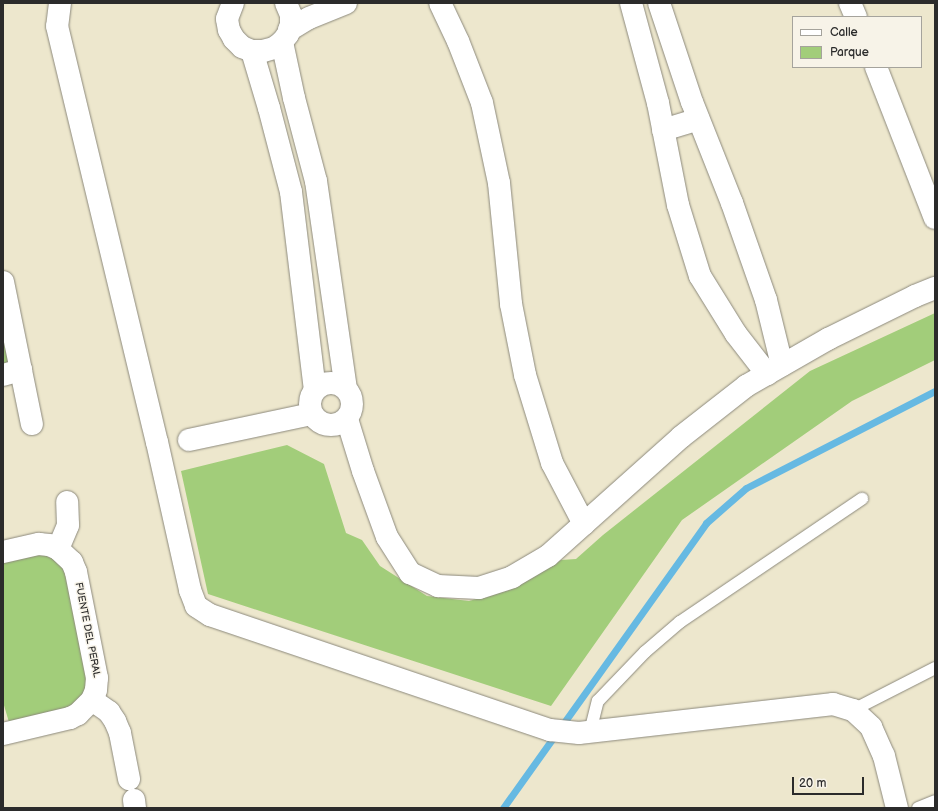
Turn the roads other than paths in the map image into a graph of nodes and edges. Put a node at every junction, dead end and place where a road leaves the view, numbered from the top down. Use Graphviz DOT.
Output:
graph roads {
  1 [pos="60,3"];
  2 [pos="286,3"];
  3 [pos="346,3"];
  4 [pos="440,3"];
  5 [pos="631,3"];
  6 [pos="659,3"];
  7 [pos="850,3"];
  8 [pos="230,5"];
  9 [pos="856,16"];
  10 [pos="286,36"];
  11 [pos="252,51"];
  12 [pos="876,68"];
  13 [pos="698,119"];
  14 [pos="663,130"];
  15 [pos="935,218"];
  16 [pos="324,242"];
  17 [pos="298,244"];
  18 [pos="3,282"];
  19 [pos="935,288"];
  20 [pos="775,370"];
  21 [pos="12,373"];
  22 [pos="315,389"];
  23 [pos="346,389"];
  24 [pos="311,414"];
  25 [pos="347,419"];
  26 [pos="32,424"];
  27 [pos="189,440"];
  28 [pos="862,499"];
  29 [pos="67,502"];
  30 [pos="584,524"];
  31 [pos="58,549"];
  32 [pos="3,552"];
  33 [pos="935,668"];
  34 [pos="92,700"];
  35 [pos="853,710"];
  36 [pos="590,732"];
  37 [pos="3,734"];
  38 [pos="129,779"];
  39 [pos="935,801"];
  40 [pos="897,808"];
  41 [pos="918,808"];
  1 -- 36 [label="street"];
  2 -- 10 [label="street"];
  3 -- 10 [label="street"];
  4 -- 30 [label="street"];
  5 -- 14 [label="street"];
  6 -- 13 [label="street"];
  7 -- 9 [label="street"];
  8 -- 11 [label="street"];
  10 -- 11 [label="street"];
  10 -- 16 [label="street"];
  11 -- 17 [label="street"];
  12 -- 15 [label="street"];
  13 -- 14 [label="street"];
  13 -- 20 [label="street"];
  14 -- 20 [label="street"];
  16 -- 17 [label="street"];
  16 -- 23 [label="street"];
  17 -- 22 [label="street"];
  18 -- 21 [label="street"];
  19 -- 20 [label="street"];
  20 -- 30 [label="street"];
  21 -- 26 [label="street"];
  22 -- 23 [label="street"];
  22 -- 24 [label="street"];
  23 -- 25 [label="street"];
  24 -- 25 [label="street"];
  24 -- 27 [label="street"];
  25 -- 30 [label="street"];
  28 -- 36 [label="lane"];
  29 -- 31 [label="street"];
  31 -- 32 [label="street"];
  31 -- 34 [label="street, FUENTE DEL PERAL"];
  33 -- 35 [label="lane"];
  34 -- 37 [label="street"];
  34 -- 38 [label="street"];
  35 -- 36 [label="street"];
  35 -- 40 [label="street"];
  39 -- 41 [label="lane"];
}
